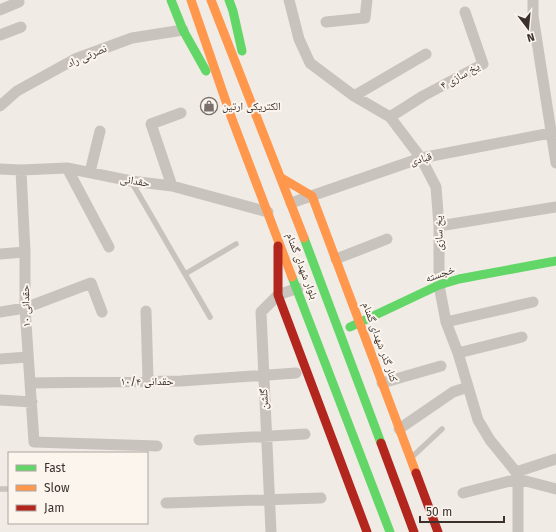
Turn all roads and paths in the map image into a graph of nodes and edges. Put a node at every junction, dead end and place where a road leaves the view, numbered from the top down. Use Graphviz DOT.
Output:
graph roads {
  1 [pos="171,0"];
  2 [pos="211,0"];
  3 [pos="229,0"];
  4 [pos="289,0"];
  5 [pos="367,0"];
  6 [pos="533,0"];
  7 [pos="19,2"];
  8 [pos="193,4"];
  9 [pos="0,10"];
  10 [pos="465,12"];
  11 [pos="326,22"];
  12 [pos="21,27"];
  13 [pos="184,30"];
  14 [pos="0,35"];
  15 [pos="426,54"];
  16 [pos="354,96"];
  17 [pos="0,106"];
  18 [pos="254,110"];
  19 [pos="182,114"];
  20 [pos="390,117"];
  21 [pos="232,119"];
  22 [pos="100,131"];
  23 [pos="554,133"];
  24 [pos="420,158"];
  25 [pos="556,163"];
  26 [pos="67,168"];
  27 [pos="0,170"];
  28 [pos="21,170"];
  29 [pos="90,172"];
  30 [pos="280,177"];
  31 [pos="131,181"];
  32 [pos="172,186"];
  33 [pos="312,196"];
  34 [pos="291,203"];
  35 [pos="556,207"];
  36 [pos="268,212"];
  37 [pos="439,226"];
  38 [pos="278,238"];
  39 [pos="387,239"];
  40 [pos="236,244"];
  41 [pos="109,247"];
  42 [pos="25,252"];
  43 [pos="0,254"];
  44 [pos="336,258"];
  45 [pos="556,261"];
  46 [pos="185,274"];
  47 [pos="439,285"];
  48 [pos="298,288"];
  49 [pos="278,295"];
  50 [pos="533,302"];
  51 [pos="25,308"];
  52 [pos="146,311"];
  53 [pos="0,312"];
  54 [pos="102,312"];
  55 [pos="210,317"];
  56 [pos="446,322"];
  57 [pos="360,323"];
  58 [pos="340,332"];
  59 [pos="522,337"];
  60 [pos="458,353"];
  61 [pos="28,357"];
  62 [pos="0,360"];
  63 [pos="441,366"];
  64 [pos="296,373"];
  65 [pos="264,375"];
  66 [pos="148,380"];
  67 [pos="30,383"];
  68 [pos="382,383"];
  69 [pos="468,387"];
  70 [pos="0,400"];
  71 [pos="32,402"];
  72 [pos="399,429"];
  73 [pos="442,429"];
  74 [pos="305,434"];
  75 [pos="266,435"];
  76 [pos="199,440"];
  77 [pos="382,442"];
  78 [pos="157,446"];
  79 [pos="86,448"];
  80 [pos="359,452"];
  81 [pos="410,458"];
  82 [pos="556,459"];
  83 [pos="517,475"];
  84 [pos="556,489"];
  85 [pos="463,493"];
  86 [pos="321,498"];
  87 [pos="269,499"];
  88 [pos="166,503"];
  89 [pos="271,532"];
  90 [pos="367,532"];
  91 [pos="390,532"];
  92 [pos="414,532"];
  93 [pos="438,532"];
  94 [pos="518,532"];
  1 -- 13 [label="main road"];
  2 -- 18 [label="main road, بلوار شهدای گمنام"];
  3 -- 18 [label="main road"];
  4 -- 16 [label="street, یخ سازی"];
  5 -- 11 [label="street"];
  6 -- 23 [label="street"];
  7 -- 9 [label="street"];
  8 -- 21 [label="main road, بلوار شهدای گمنام"];
  10 -- 20 [label="street, یخ سازی ۴"];
  12 -- 14 [label="street"];
  13 -- 17 [label="street, نصرتی راد"];
  13 -- 21 [label="main road"];
  15 -- 16 [label="street"];
  16 -- 20 [label="street, یخ سازی"];
  18 -- 30 [label="main road, بلوار شهدای گمنام"];
  19 -- 32 [label="street"];
  20 -- 24 [label="street, یخ سازی"];
  21 -- 36 [label="main road, بلوار شهدای گمنام"];
  22 -- 29 [label="street"];
  23 -- 24 [label="street, قبادی"];
  23 -- 25 [label="street"];
  24 -- 33 [label="street, قبادی"];
  24 -- 37 [label="street, یخ سازی"];
  26 -- 28 [label="street, حقدانی"];
  26 -- 29 [label="street, حقدانی"];
  26 -- 41 [label="street"];
  27 -- 28 [label="street, حقدانی"];
  28 -- 42 [label="street, حقدانی ۱۰"];
  29 -- 31 [label="street, حقدانی"];
  30 -- 33 [label="main road"];
  30 -- 34 [label="main road, بلوار شهدای گمنام"];
  31 -- 32 [label="street, حقدانی"];
  31 -- 46 [label="lane"];
  32 -- 36 [label="street, حقدانی"];
  33 -- 34 [label="street, قبادی"];
  33 -- 44 [label="main road, کنار گذر شهدای گمنام"];
  34 -- 58 [label="main road, بلوار شهدای گمنام"];
  35 -- 37 [label="street"];
  36 -- 38 [label="main road, بلوار شهدای گمنام"];
  37 -- 47 [label="street, یخ سازی"];
  38 -- 48 [label="main road, بلوار شهدای گمنام"];
  38 -- 49 [label="main road"];
  39 -- 44 [label="street"];
  40 -- 46 [label="lane"];
  42 -- 43 [label="street"];
  42 -- 51 [label="street, حقدانی ۱۰"];
  44 -- 57 [label="main road, کنار گذر شهدای گمنام"];
  45 -- 47 [label="main road, خجسته"];
  46 -- 55 [label="lane"];
  47 -- 56 [label="street, یخ سازی"];
  47 -- 57 [label="main road, خجسته"];
  48 -- 49 [label="street, گلشن"];
  48 -- 80 [label="main road, بلوار شهدای گمنام"];
  49 -- 65 [label="street, گلشن"];
  49 -- 90 [label="main road"];
  50 -- 56 [label="street"];
  51 -- 53 [label="street"];
  51 -- 54 [label="street"];
  51 -- 61 [label="street, حقدانی ۱۰"];
  52 -- 66 [label="street"];
  56 -- 60 [label="street, یخ سازی"];
  57 -- 58 [label="main road, خجسته"];
  57 -- 68 [label="main road, کنار گذر شهدای گمنام"];
  58 -- 77 [label="main road, بلوار شهدای گمنام"];
  59 -- 60 [label="street"];
  60 -- 69 [label="street, یخ سازی"];
  61 -- 62 [label="street"];
  61 -- 67 [label="street, حقدانی ۱۰"];
  63 -- 68 [label="street"];
  64 -- 65 [label="street, حقدانی ۱۰/۴"];
  65 -- 66 [label="street, حقدانی ۱۰/۴"];
  65 -- 75 [label="street, گلشن"];
  66 -- 67 [label="street, حقدانی ۱۰/۴"];
  67 -- 71 [label="street, حقدانی ۱۰"];
  68 -- 72 [label="main road, کنار گذر شهدای گمنام"];
  69 -- 72 [label="street"];
  69 -- 83 [label="street, یخ سازی"];
  70 -- 71 [label="street"];
  71 -- 79 [label="street, حقدانی ۱۰"];
  72 -- 81 [label="main road, کنار گذر شهدای گمنام"];
  73 -- 81 [label="lane"];
  74 -- 75 [label="street"];
  75 -- 76 [label="street"];
  75 -- 87 [label="street, گلشن"];
  77 -- 80 [label="main road"];
  77 -- 92 [label="main road, بلوار شهدای گمنام"];
  78 -- 79 [label="street"];
  80 -- 91 [label="main road, بلوار شهدای گمنام"];
  81 -- 93 [label="main road, کنار گذر شهدای گمنام"];
  82 -- 83 [label="street"];
  83 -- 84 [label="street"];
  83 -- 85 [label="street"];
  83 -- 94 [label="street"];
  86 -- 87 [label="street"];
  87 -- 88 [label="street"];
  87 -- 89 [label="street, گلشن"];
}
